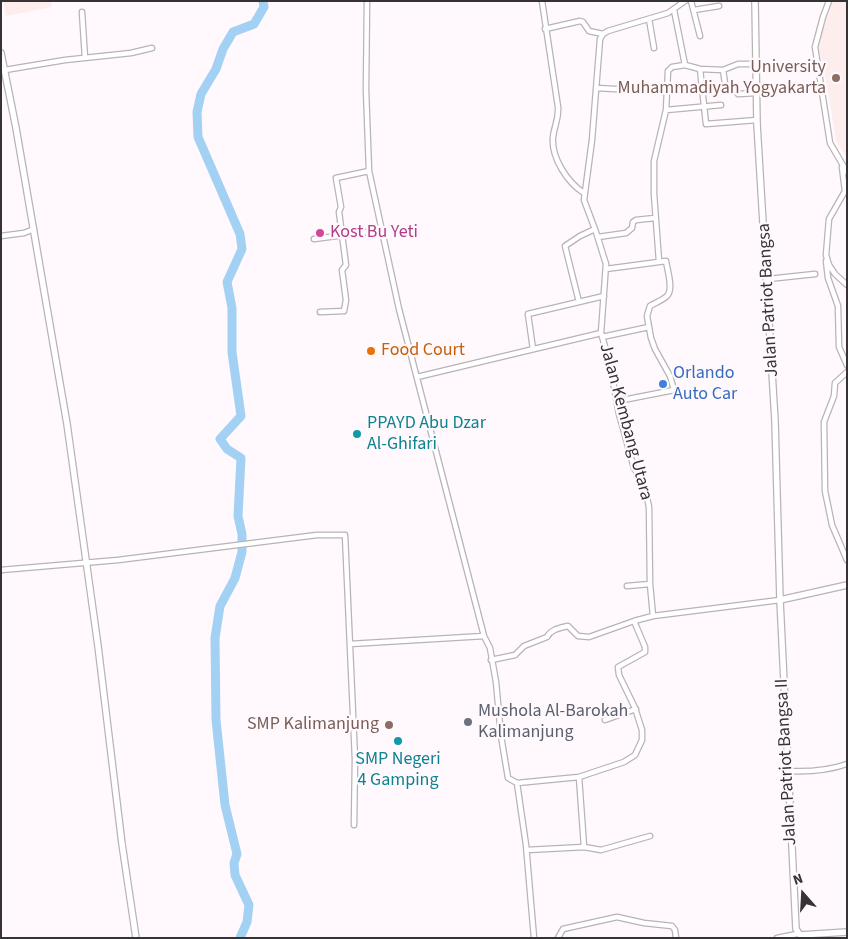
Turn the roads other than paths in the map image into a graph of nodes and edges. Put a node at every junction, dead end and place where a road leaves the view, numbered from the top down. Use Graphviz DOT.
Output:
graph roads {
  1 [pos="367,1"];
  2 [pos="542,1"];
  3 [pos="685,1"];
  4 [pos="691,1"];
  5 [pos="755,1"];
  6 [pos="829,1"];
  7 [pos="720,6"];
  8 [pos="674,10"];
  9 [pos="694,10"];
  10 [pos="82,12"];
  11 [pos="649,19"];
  12 [pos="546,28"];
  13 [pos="603,34"];
  14 [pos="700,36"];
  15 [pos="152,48"];
  16 [pos="654,48"];
  17 [pos="1,53"];
  18 [pos="86,58"];
  19 [pos="755,64"];
  20 [pos="685,65"];
  21 [pos="700,68"];
  22 [pos="5,70"];
  23 [pos="723,70"];
  24 [pos="597,88"];
  25 [pos="668,92"];
  26 [pos="756,93"];
  27 [pos="721,105"];
  28 [pos="704,107"];
  29 [pos="666,110"];
  30 [pos="757,120"];
  31 [pos="842,166"];
  32 [pos="370,171"];
  33 [pos="847,172"];
  34 [pos="584,193"];
  35 [pos="655,218"];
  36 [pos="34,228"];
  37 [pos="596,229"];
  38 [pos="382,230"];
  39 [pos="342,235"];
  40 [pos="1,236"];
  41 [pos="598,237"];
  42 [pos="314,239"];
  43 [pos="826,255"];
  44 [pos="658,262"];
  45 [pos="606,269"];
  46 [pos="815,274"];
  47 [pos="768,279"];
  48 [pos="847,285"];
  49 [pos="604,296"];
  50 [pos="579,302"];
  51 [pos="321,312"];
  52 [pos="650,327"];
  53 [pos="601,334"];
  54 [pos="533,349"];
  55 [pos="847,365"];
  56 [pos="847,372"];
  57 [pos="417,377"];
  58 [pos="618,401"];
  59 [pos="847,560"];
  60 [pos="86,562"];
  61 [pos="1,570"];
  62 [pos="650,584"];
  63 [pos="847,585"];
  64 [pos="627,586"];
  65 [pos="780,600"];
  66 [pos="653,616"];
  67 [pos="634,621"];
  68 [pos="484,636"];
  69 [pos="350,644"];
  70 [pos="491,660"];
  71 [pos="636,709"];
  72 [pos="605,720"];
  73 [pos="847,764"];
  74 [pos="787,771"];
  75 [pos="579,777"];
  76 [pos="517,783"];
  77 [pos="354,825"];
  78 [pos="650,836"];
  79 [pos="584,847"];
  80 [pos="526,850"];
  81 [pos="847,932"];
  82 [pos="797,934"];
  83 [pos="136,938"];
  84 [pos="534,938"];
  85 [pos="558,938"];
  86 [pos="676,938"];
  87 [pos="777,938"];
  1 -- 32 [label="street"];
  2 -- 12 [label="street"];
  3 -- 8 [label="street"];
  4 -- 9 [label="street"];
  5 -- 19 [label="street, Jalan Patriot Bangsa"];
  6 -- 31 [label="street"];
  7 -- 9 [label="street"];
  8 -- 11 [label="street"];
  8 -- 20 [label="street"];
  9 -- 14 [label="street"];
  10 -- 18 [label="street"];
  11 -- 13 [label="street"];
  11 -- 16 [label="street"];
  12 -- 13 [label="street"];
  12 -- 34 [label="street"];
  13 -- 24 [label="street, Jalan Kembang Utara"];
  15 -- 18 [label="street"];
  17 -- 22 [label="street"];
  18 -- 22 [label="street"];
  19 -- 23 [label="street"];
  19 -- 26 [label="street, Jalan Patriot Bangsa"];
  20 -- 21 [label="street"];
  20 -- 25 [label="street"];
  21 -- 23 [label="street"];
  21 -- 28 [label="street"];
  22 -- 36 [label="street"];
  23 -- 26 [label="street"];
  24 -- 25 [label="street"];
  24 -- 34 [label="street, Jalan Kembang Utara"];
  25 -- 29 [label="street"];
  26 -- 30 [label="street, Jalan Patriot Bangsa"];
  27 -- 28 [label="street"];
  28 -- 29 [label="street"];
  28 -- 30 [label="street"];
  29 -- 35 [label="street"];
  30 -- 47 [label="street, Jalan Patriot Bangsa"];
  31 -- 33 [label="street"];
  31 -- 43 [label="street"];
  32 -- 38 [label="street"];
  32 -- 39 [label="street"];
  34 -- 37 [label="street, Jalan Kembang Utara"];
  35 -- 41 [label="street"];
  35 -- 44 [label="street"];
  36 -- 40 [label="street"];
  36 -- 60 [label="street"];
  37 -- 41 [label="street, Jalan Kembang Utara"];
  37 -- 50 [label="street"];
  38 -- 39 [label="street"];
  38 -- 57 [label="street"];
  39 -- 42 [label="street"];
  39 -- 51 [label="street"];
  41 -- 45 [label="street, Jalan Kembang Utara"];
  43 -- 48 [label="street"];
  43 -- 55 [label="street"];
  44 -- 45 [label="street"];
  44 -- 52 [label="street"];
  45 -- 49 [label="street, Jalan Kembang Utara"];
  46 -- 47 [label="street"];
  47 -- 65 [label="street, Jalan Patriot Bangsa"];
  49 -- 50 [label="street"];
  49 -- 53 [label="street, Jalan Kembang Utara"];
  50 -- 54 [label="street"];
  52 -- 53 [label="street"];
  52 -- 58 [label="street"];
  53 -- 54 [label="street"];
  53 -- 58 [label="street, Jalan Kembang Utara"];
  54 -- 57 [label="street"];
  56 -- 59 [label="street"];
  57 -- 68 [label="street"];
  58 -- 62 [label="street, Jalan Kembang Utara"];
  60 -- 61 [label="street"];
  60 -- 69 [label="street"];
  60 -- 83 [label="street"];
  62 -- 64 [label="street"];
  62 -- 66 [label="street, Jalan Kembang Utara"];
  63 -- 65 [label="street"];
  65 -- 66 [label="street"];
  65 -- 74 [label="street, Jalan Patriot Bangsa II"];
  66 -- 67 [label="street"];
  67 -- 70 [label="street"];
  67 -- 71 [label="street"];
  68 -- 69 [label="street"];
  68 -- 70 [label="street"];
  69 -- 77 [label="street"];
  70 -- 76 [label="street"];
  71 -- 72 [label="street"];
  71 -- 75 [label="street"];
  73 -- 74 [label="street"];
  74 -- 82 [label="street, Jalan Patriot Bangsa II"];
  75 -- 76 [label="street"];
  75 -- 79 [label="street"];
  76 -- 80 [label="street"];
  78 -- 79 [label="street"];
  79 -- 80 [label="street"];
  80 -- 84 [label="street"];
  81 -- 82 [label="street"];
  82 -- 87 [label="street"];
  85 -- 86 [label="street"];
}
